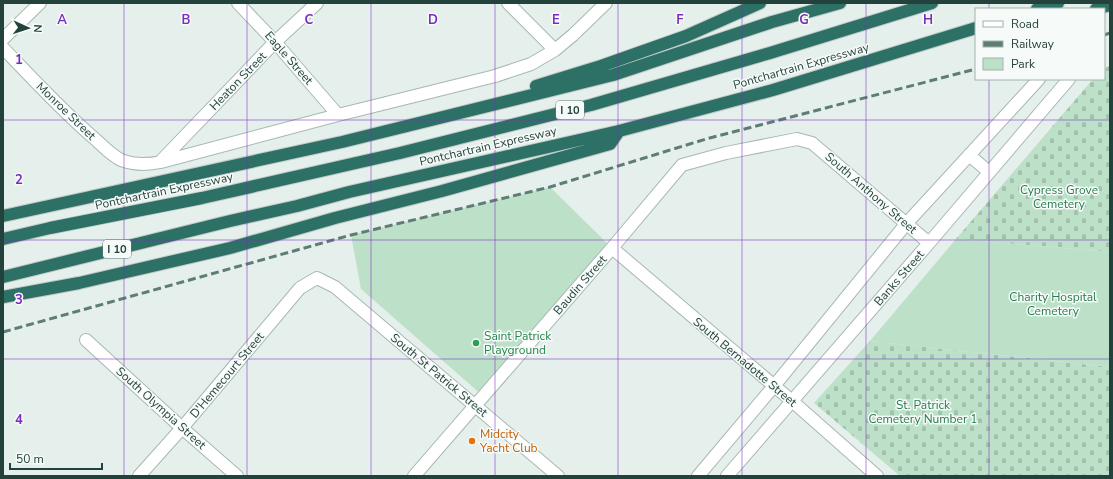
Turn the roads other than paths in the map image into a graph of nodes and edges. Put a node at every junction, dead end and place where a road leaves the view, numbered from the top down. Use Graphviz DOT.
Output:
graph roads {
  1 [pos="40,3"];
  2 [pos="238,3"];
  3 [pos="318,3"];
  4 [pos="508,3"];
  5 [pos="606,3"];
  6 [pos="760,3"];
  7 [pos="840,3"];
  8 [pos="932,3"];
  9 [pos="1058,3"];
  10 [pos="1044,8"];
  11 [pos="975,28"];
  12 [pos="3,39"];
  13 [pos="275,42"];
  14 [pos="3,48"];
  15 [pos="555,50"];
  16 [pos="1038,80"];
  17 [pos="1067,80"];
  18 [pos="477,109"];
  19 [pos="338,115"];
  20 [pos="619,131"];
  21 [pos="969,155"];
  22 [pos="161,162"];
  23 [pos="682,165"];
  24 [pos="989,172"];
  25 [pos="3,216"];
  26 [pos="906,224"];
  27 [pos="3,239"];
  28 [pos="929,243"];
  29 [pos="612,248"];
  30 [pos="3,276"];
  31 [pos="317,278"];
  32 [pos="79,283"];
  33 [pos="3,297"];
  34 [pos="3,305"];
  35 [pos="86,340"];
  36 [pos="774,386"];
  37 [pos="792,402"];
  38 [pos="475,406"];
  39 [pos="182,428"];
  40 [pos="139,476"];
  41 [pos="237,476"];
  42 [pos="414,476"];
  43 [pos="558,476"];
  44 [pos="698,476"];
  45 [pos="727,476"];
  46 [pos="877,476"];
  1 -- 12 [label="street"];
  2 -- 13 [label="street, Eagle Street"];
  3 -- 13 [label="street, Heaton Street"];
  4 -- 15 [label="street"];
  5 -- 15 [label="street"];
  6 -- 18 [label="highway"];
  7 -- 18 [label="highway"];
  8 -- 27 [label="highway, Pontchartrain Expressway / I 10"];
  9 -- 10 [label="highway"];
  11 -- 20 [label="highway, Pontchartrain Expressway / I 10"];
  13 -- 19 [label="street, Eagle Street"];
  13 -- 22 [label="street, Heaton Street"];
  14 -- 22 [label="street, Monroe Street"];
  15 -- 19 [label="street"];
  16 -- 21 [label="street"];
  17 -- 24 [label="street, Banks Street"];
  18 -- 25 [label="highway"];
  19 -- 22 [label="street"];
  20 -- 30 [label="highway, Pontchartrain Expressway / I 10"];
  20 -- 32 [label="highway"];
  21 -- 24 [label="street"];
  21 -- 26 [label="street"];
  23 -- 26 [label="street, South Anthony Street"];
  23 -- 29 [label="street, Baudin Street"];
  24 -- 28 [label="street, Banks Street"];
  26 -- 28 [label="street, South Anthony Street"];
  26 -- 36 [label="street"];
  28 -- 37 [label="street, Banks Street"];
  29 -- 36 [label="street, South Bernadotte Street"];
  29 -- 38 [label="street, Baudin Street"];
  31 -- 38 [label="street, South St Patrick Street"];
  31 -- 39 [label="street, D'Hemecourt Street"];
  32 -- 33 [label="highway"];
  32 -- 34 [label="highway"];
  35 -- 39 [label="street, South Olympia Street"];
  36 -- 37 [label="street, South Bernadotte Street"];
  36 -- 44 [label="street"];
  37 -- 45 [label="street, Banks Street"];
  37 -- 46 [label="street, South Bernadotte Street"];
  38 -- 42 [label="street, Baudin Street"];
  38 -- 43 [label="street, South St Patrick Street"];
  39 -- 40 [label="street, D'Hemecourt Street"];
  39 -- 41 [label="street, South Olympia Street"];
}
